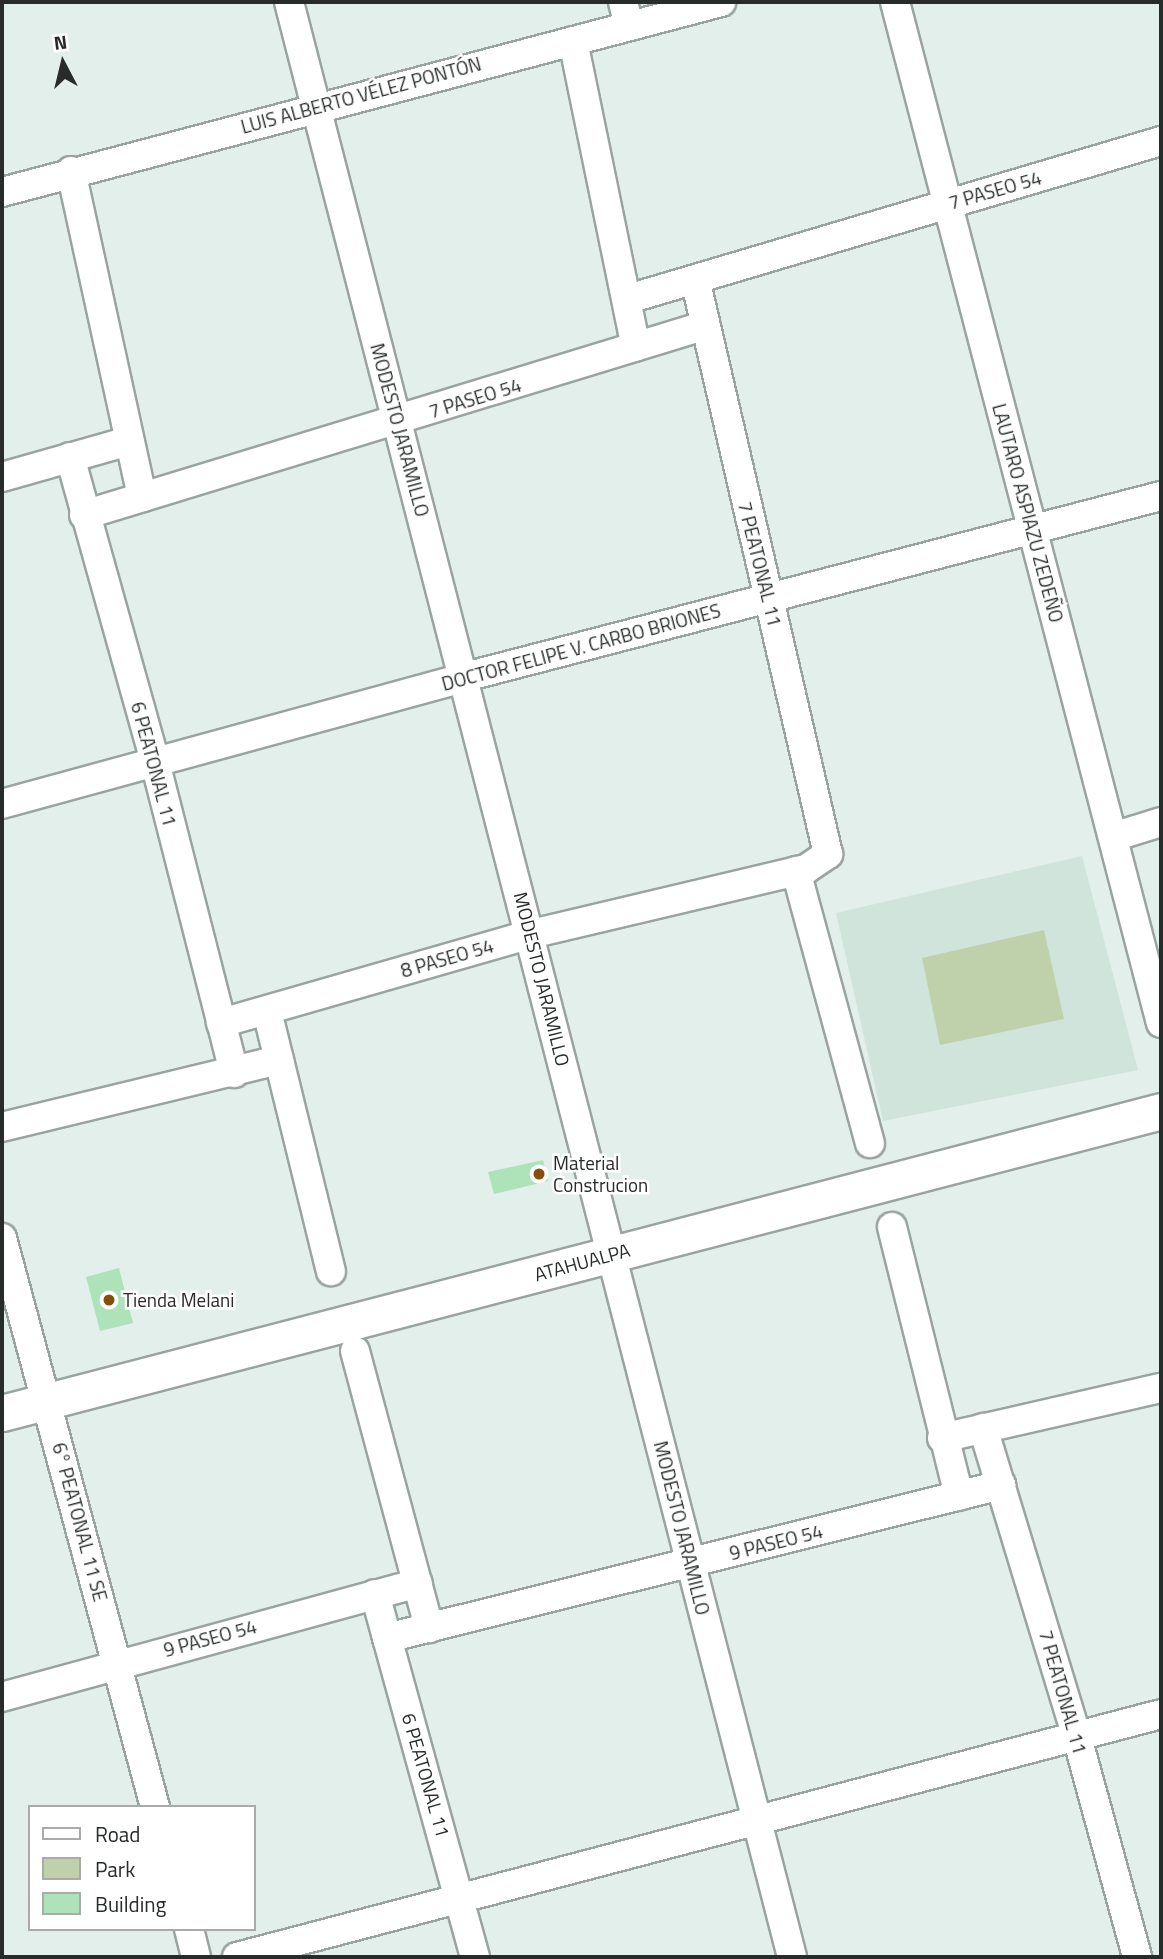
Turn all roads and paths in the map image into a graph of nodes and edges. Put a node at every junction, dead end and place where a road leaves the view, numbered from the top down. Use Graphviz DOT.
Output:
graph roads {
  1 [pos="289,2"];
  2 [pos="722,2"];
  3 [pos="895,2"];
  4 [pos="626,14"];
  5 [pos="573,40"];
  6 [pos="316,107"];
  7 [pos="1161,141"];
  8 [pos="71,171"];
  9 [pos="3,185"];
  10 [pos="947,204"];
  11 [pos="695,279"];
  12 [pos="628,299"];
  13 [pos="703,326"];
  14 [pos="636,347"];
  15 [pos="398,422"];
  16 [pos="129,441"];
  17 [pos="70,457"];
  18 [pos="2,477"];
  19 [pos="1161,496"];
  20 [pos="142,497"];
  21 [pos="84,515"];
  22 [pos="1032,530"];
  23 [pos="769,598"];
  24 [pos="465,677"];
  25 [pos="155,762"];
  26 [pos="2,804"];
  27 [pos="1161,822"];
  28 [pos="1113,837"];
  29 [pos="829,848"];
  30 [pos="796,871"];
  31 [pos="531,934"];
  32 [pos="267,1011"];
  33 [pos="221,1023"];
  34 [pos="1161,1023"];
  35 [pos="279,1060"];
  36 [pos="233,1073"];
  37 [pos="1161,1111"];
  38 [pos="2,1127"];
  39 [pos="870,1143"];
  40 [pos="892,1227"];
  41 [pos="2,1238"];
  42 [pos="612,1254"];
  43 [pos="331,1271"];
  44 [pos="355,1351"];
  45 [pos="1161,1388"];
  46 [pos="48,1401"];
  47 [pos="2,1413"];
  48 [pos="983,1428"];
  49 [pos="942,1438"];
  50 [pos="1002,1485"];
  51 [pos="958,1496"];
  52 [pos="691,1563"];
  53 [pos="418,1583"];
  54 [pos="375,1594"];
  55 [pos="429,1628"];
  56 [pos="387,1638"];
  57 [pos="117,1663"];
  58 [pos="2,1697"];
  59 [pos="1161,1714"];
  60 [pos="1077,1737"];
  61 [pos="154,1805"];
  62 [pos="757,1820"];
  63 [pos="461,1900"];
  64 [pos="190,1931"];
  65 [pos="196,1957"];
  66 [pos="237,1957"];
  67 [pos="475,1957"];
  68 [pos="792,1957"];
  69 [pos="1137,1957"];
  1 -- 6 [label="street, MODESTO JARAMILLO"];
  2 -- 4 [label="street, LUIS ALBERTO VÉLEZ PONTÓN"];
  3 -- 10 [label="street, LAUTARO ASPIAZU ZEDEÑO"];
  4 -- 5 [label="street, LUIS ALBERTO VÉLEZ PONTÓN"];
  5 -- 6 [label="street, LUIS ALBERTO VÉLEZ PONTÓN"];
  5 -- 12 [label="street"];
  6 -- 8 [label="street, LUIS ALBERTO VÉLEZ PONTÓN"];
  6 -- 15 [label="street, MODESTO JARAMILLO"];
  7 -- 10 [label="street, 7 PASEO 54"];
  8 -- 9 [label="street, LUIS ALBERTO VÉLEZ PONTÓN"];
  8 -- 16 [label="street"];
  10 -- 11 [label="street, 7 PASEO 54"];
  10 -- 22 [label="street, LAUTARO ASPIAZU ZEDEÑO"];
  11 -- 12 [label="street, 7 PASEO 54"];
  11 -- 13 [label="street, 7 PEATONAL 11"];
  12 -- 14 [label="street"];
  13 -- 14 [label="street, 7 PASEO 54"];
  13 -- 23 [label="street, 7 PEATONAL 11"];
  14 -- 15 [label="street, 7 PASEO 54"];
  15 -- 20 [label="street, 7 PASEO 54"];
  15 -- 24 [label="street, MODESTO JARAMILLO"];
  16 -- 17 [label="street"];
  16 -- 20 [label="street"];
  17 -- 18 [label="street"];
  17 -- 21 [label="street, 6 PEATONAL 11"];
  19 -- 22 [label="street, DOCTOR FELIPE V. CARBO BRIONES"];
  20 -- 21 [label="street, 7 PASEO 54"];
  21 -- 25 [label="street, 6 PEATONAL 11"];
  22 -- 23 [label="street, DOCTOR FELIPE V. CARBO BRIONES"];
  22 -- 28 [label="street, LAUTARO ASPIAZU ZEDEÑO"];
  23 -- 24 [label="street, DOCTOR FELIPE V. CARBO BRIONES"];
  23 -- 29 [label="street, 7 PEATONAL 11"];
  24 -- 25 [label="street, DOCTOR FELIPE V. CARBO BRIONES"];
  24 -- 31 [label="street, MODESTO JARAMILLO"];
  25 -- 26 [label="street, DOCTOR FELIPE V. CARBO BRIONES"];
  25 -- 33 [label="street, 6 PEATONAL 11"];
  27 -- 28 [label="street"];
  28 -- 34 [label="street, LAUTARO ASPIAZU ZEDEÑO"];
  29 -- 30 [label="street, 8 PASEO 54"];
  30 -- 31 [label="street, 8 PASEO 54"];
  30 -- 39 [label="street"];
  31 -- 32 [label="street, 8 PASEO 54"];
  31 -- 42 [label="street, MODESTO JARAMILLO"];
  32 -- 33 [label="street, 8 PASEO 54"];
  32 -- 35 [label="street"];
  33 -- 36 [label="street, 6 PEATONAL 11"];
  35 -- 36 [label="street"];
  35 -- 43 [label="street"];
  36 -- 38 [label="street"];
  37 -- 42 [label="street, ATAHUALPA"];
  40 -- 49 [label="street"];
  41 -- 46 [label="street, 6° PEATONAL 11 SE"];
  42 -- 46 [label="street, ATAHUALPA"];
  42 -- 52 [label="street, MODESTO JARAMILLO"];
  44 -- 53 [label="street"];
  45 -- 48 [label="street"];
  46 -- 47 [label="street, ATAHUALPA"];
  46 -- 57 [label="street, 6° PEATONAL 11 SE"];
  48 -- 49 [label="street"];
  48 -- 50 [label="street, 7 PEATONAL 11"];
  49 -- 51 [label="street"];
  50 -- 51 [label="street, 9 PASEO 54"];
  50 -- 60 [label="street, 7 PEATONAL 11"];
  51 -- 52 [label="street, 9 PASEO 54"];
  52 -- 55 [label="street, 9 PASEO 54"];
  52 -- 62 [label="street, MODESTO JARAMILLO"];
  53 -- 54 [label="street, 9 PASEO 54"];
  53 -- 55 [label="street"];
  54 -- 56 [label="street, 6 PEATONAL 11"];
  54 -- 57 [label="street, 9 PASEO 54"];
  55 -- 56 [label="street, 9 PASEO 54"];
  56 -- 63 [label="street, 6 PEATONAL 11"];
  57 -- 58 [label="street, 9 PASEO 54"];
  57 -- 61 [label="street, 6° PEATONAL 11 SE"];
  59 -- 60 [label="street"];
  60 -- 62 [label="street"];
  60 -- 69 [label="street, 7 PEATONAL 11"];
  62 -- 63 [label="street"];
  62 -- 68 [label="street, MODESTO JARAMILLO"];
  63 -- 66 [label="street"];
  63 -- 67 [label="street, 6 PEATONAL 11"];
  64 -- 65 [label="street"];
}
